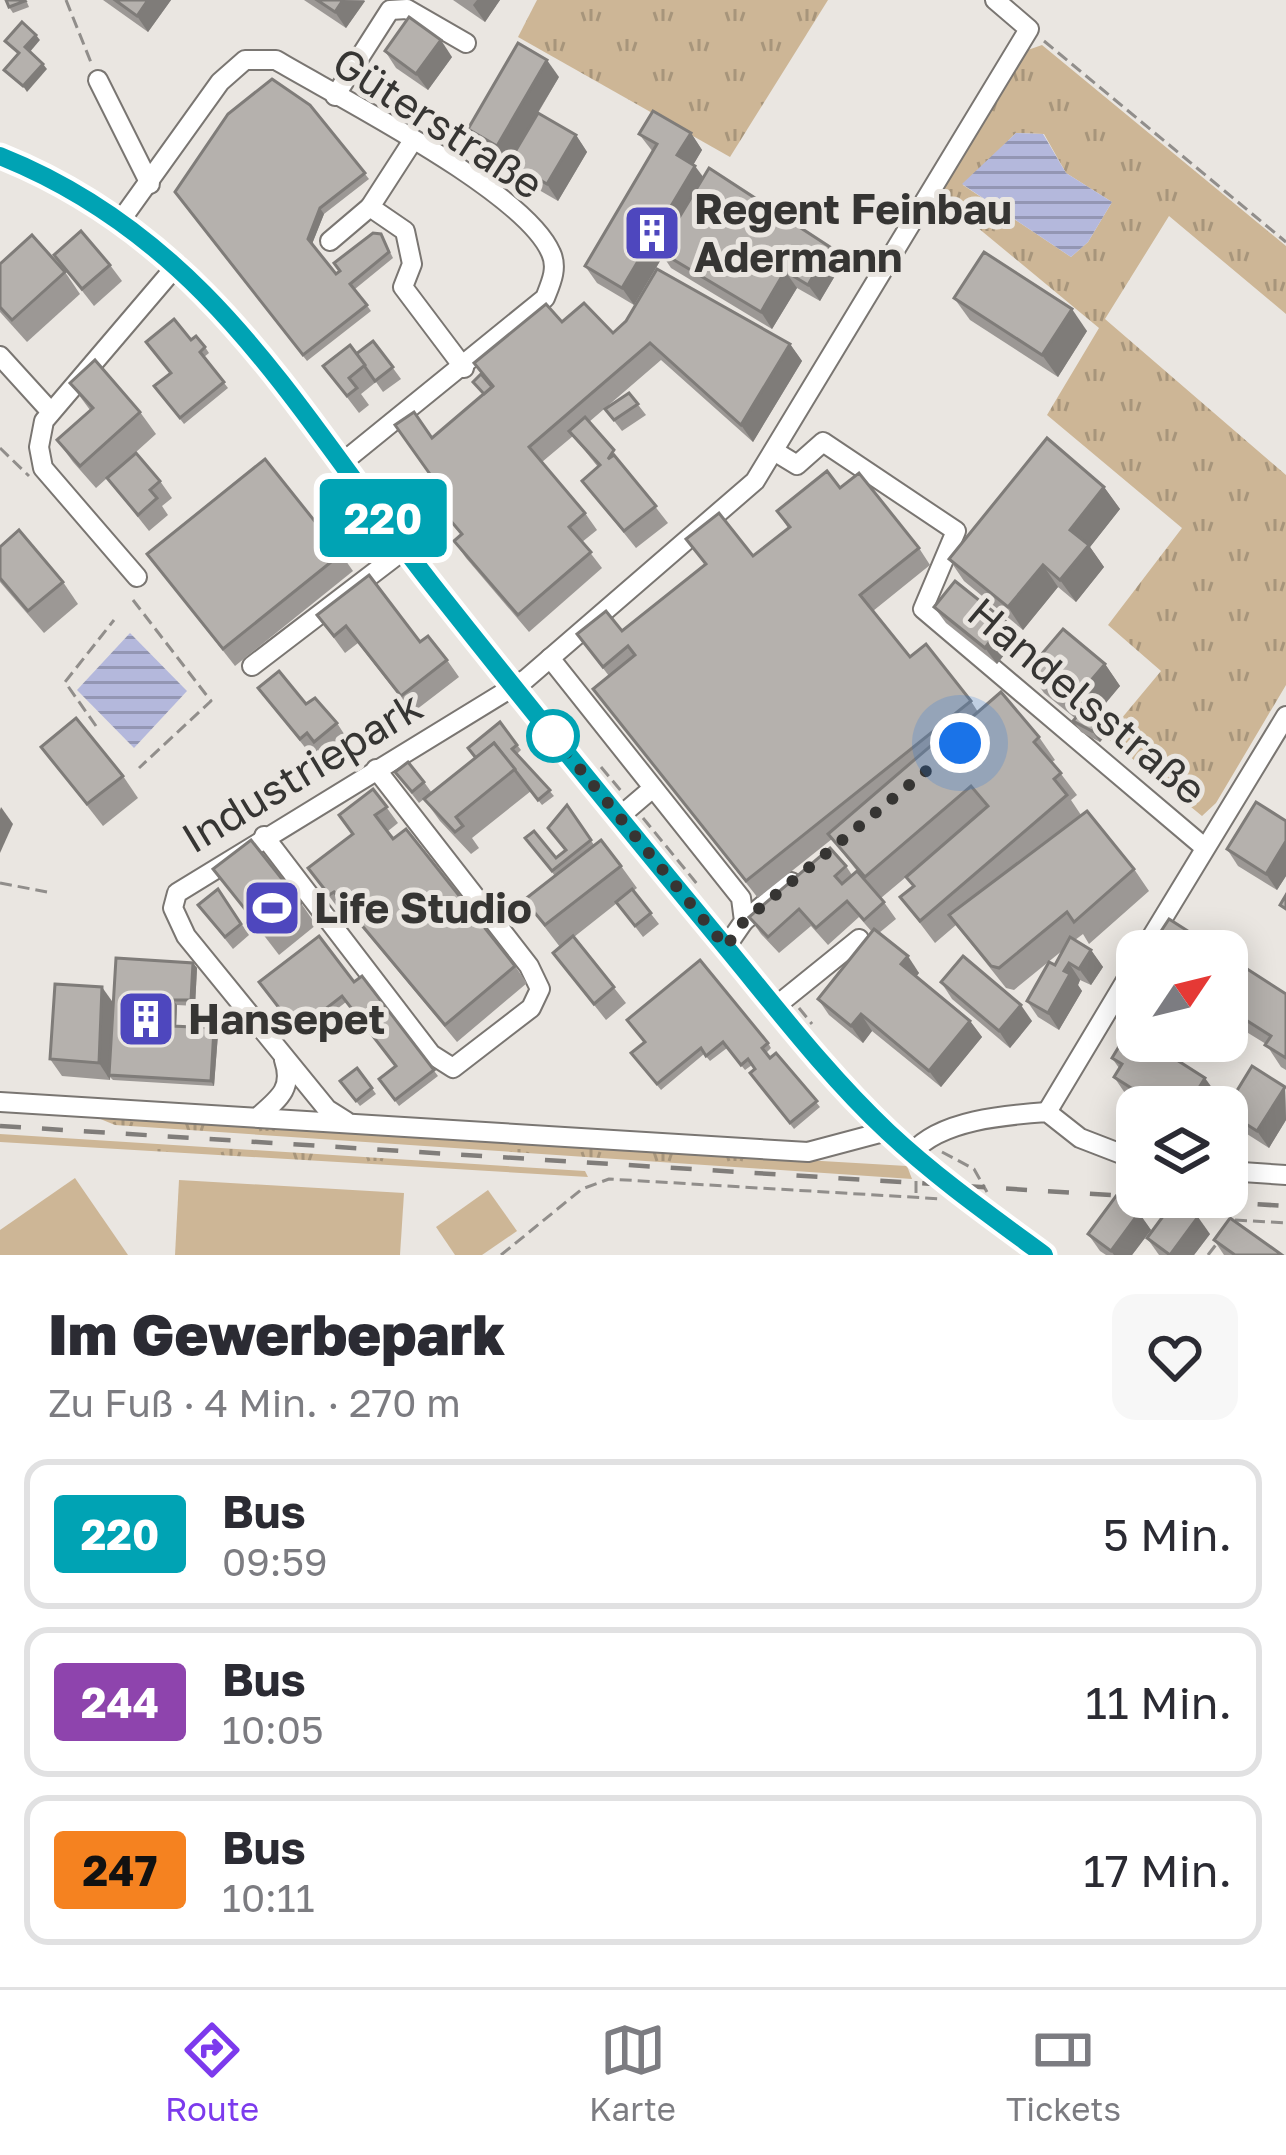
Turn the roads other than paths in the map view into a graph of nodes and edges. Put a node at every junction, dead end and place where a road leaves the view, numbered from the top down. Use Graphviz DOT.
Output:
graph roads {
  1 [pos="995,0"];
  2 [pos="388,5"];
  3 [pos="466,43"];
  4 [pos="98,80"];
  5 [pos="335,96"];
  6 [pos="412,142"];
  7 [pos="0,156"];
  8 [pos="150,184"];
  9 [pos="370,207"];
  10 [pos="121,220"];
  11 [pos="330,241"];
  12 [pos="176,265"];
  13 [pos="0,356"];
  14 [pos="464,368"];
  15 [pos="51,412"];
  16 [pos="774,451"];
  17 [pos="343,462"];
  18 [pos="405,549"];
  19 [pos="137,577"];
  20 [pos="550,658"];
  21 [pos="252,666"];
  22 [pos="513,688"];
  23 [pos="1022,692"];
  24 [pos="1286,716"];
  25 [pos="376,769"];
  26 [pos="920,776"];
  27 [pos="653,788"];
  28 [pos="619,817"];
  29 [pos="264,836"];
  30 [pos="1204,848"];
  31 [pos="799,875"];
  32 [pos="744,921"];
  33 [pos="1155,930"];
  34 [pos="859,939"];
  35 [pos="726,947"];
  36 [pos="1116,997"];
  37 [pos="776,1006"];
  38 [pos="281,1053"];
  39 [pos="0,1102"];
  40 [pos="1047,1112"];
  41 [pos="260,1115"];
  42 [pos="346,1121"];
  43 [pos="887,1131"];
  44 [pos="1116,1152"];
  45 [pos="914,1161"];
  46 [pos="1248,1172"];
  47 [pos="1286,1175"];
  48 [pos="1044,1255"];
  1 -- 16 [label="street, Industriepark"];
  2 -- 3 [label="street"];
  2 -- 5 [label="street"];
  4 -- 8 [label="street"];
  5 -- 6 [label="street, Güterstraße"];
  5 -- 8 [label="street, Güterstraße"];
  6 -- 9 [label="street"];
  6 -- 14 [label="street, Güterstraße"];
  7 -- 10 [label="street"];
  8 -- 10 [label="street, Güterstraße"];
  9 -- 11 [label="street"];
  9 -- 14 [label="street"];
  10 -- 12 [label="street"];
  12 -- 15 [label="street"];
  12 -- 17 [label="street"];
  13 -- 15 [label="street"];
  14 -- 17 [label="street, Güterstraße"];
  15 -- 19 [label="street"];
  16 -- 20 [label="street, Industriepark"];
  16 -- 23 [label="street, Handelsstraße"];
  17 -- 18 [label="street"];
  18 -- 21 [label="street"];
  18 -- 22 [label="street"];
  20 -- 22 [label="street, Industriepark"];
  20 -- 27 [label="street"];
  22 -- 25 [label="street, Industriepark"];
  22 -- 28 [label="street"];
  23 -- 26 [label="street"];
  23 -- 30 [label="street, Handelsstraße"];
  24 -- 30 [label="street, Handelsstraße"];
  25 -- 29 [label="street, Industriepark"];
  25 -- 29 [label="street"];
  27 -- 28 [label="street"];
  27 -- 32 [label="street"];
  28 -- 35 [label="street"];
  29 -- 38 [label="street, Industriepark"];
  30 -- 33 [label="street, Handelsstraße"];
  31 -- 32 [label="street"];
  32 -- 35 [label="street"];
  34 -- 37 [label="street"];
  35 -- 37 [label="street"];
  36 -- 40 [label="street"];
  37 -- 43 [label="street"];
  38 -- 41 [label="street"];
  38 -- 42 [label="street, Industriepark"];
  39 -- 41 [label="street"];
  40 -- 44 [label="street"];
  40 -- 45 [label="street"];
  41 -- 42 [label="street"];
  42 -- 43 [label="street"];
  43 -- 45 [label="street"];
  45 -- 48 [label="street"];
  46 -- 47 [label="street"];
}
